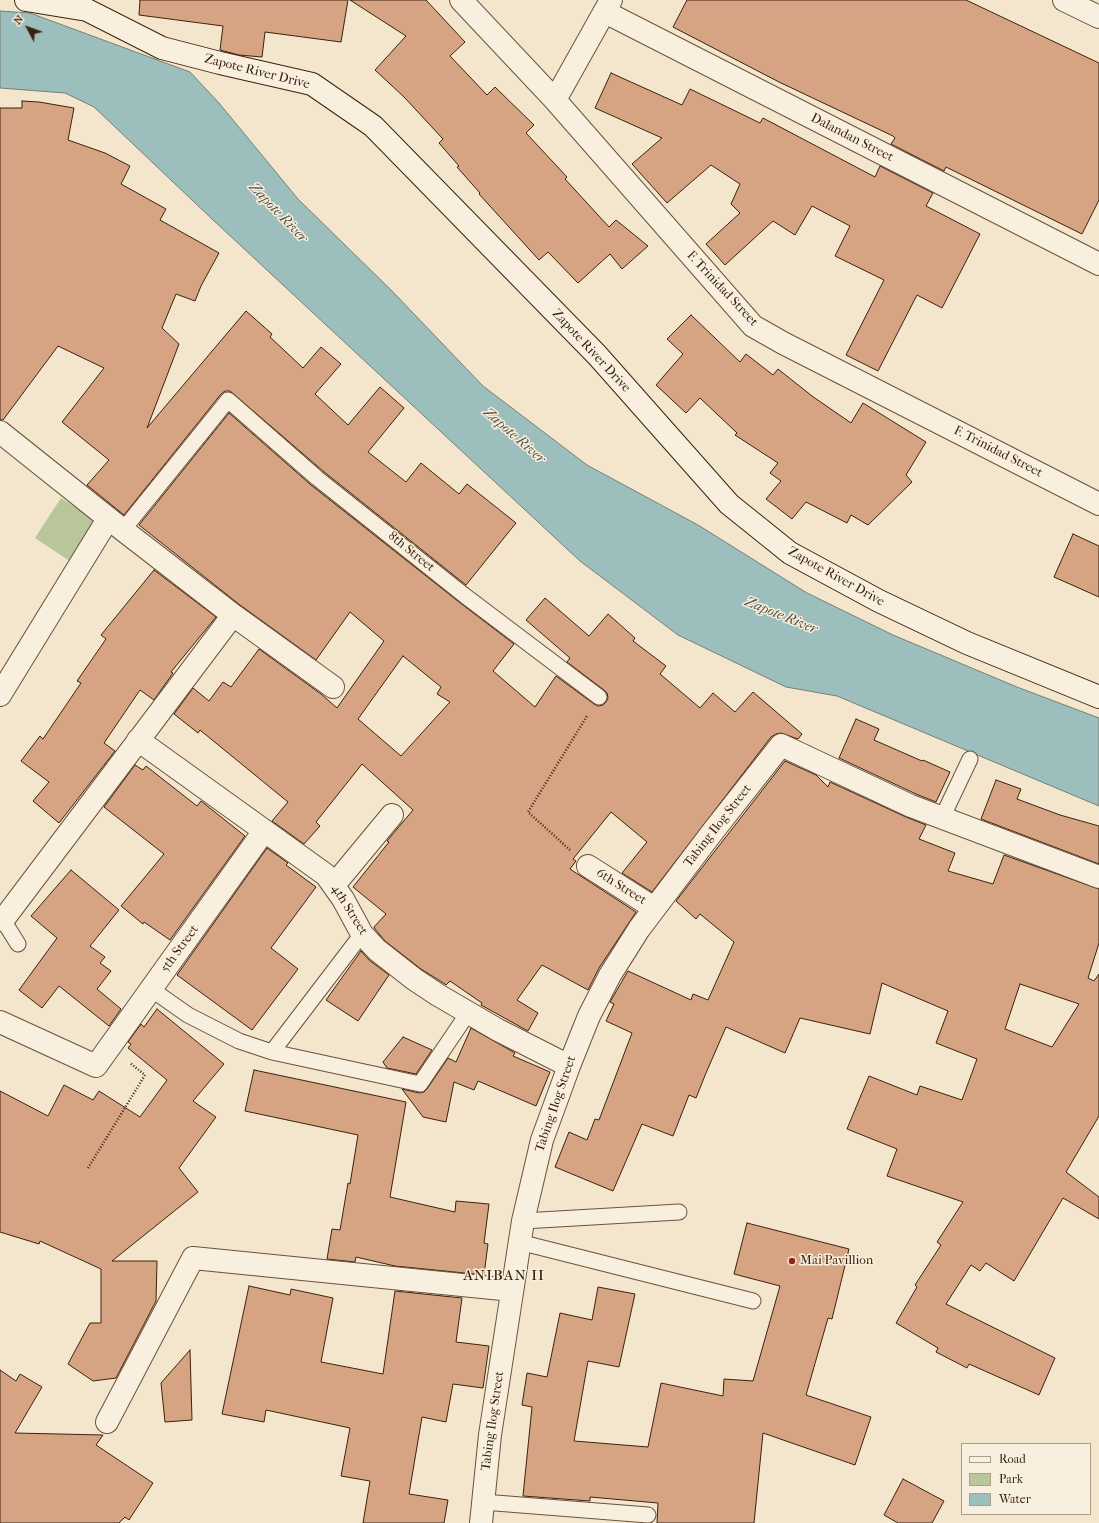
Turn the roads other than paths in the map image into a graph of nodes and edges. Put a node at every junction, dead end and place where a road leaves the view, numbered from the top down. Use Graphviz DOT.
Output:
graph roads {
  1 [pos="26,0"];
  2 [pos="461,0"];
  3 [pos="1064,0"];
  4 [pos="87,5"];
  5 [pos="608,6"];
  6 [pos="1099,17"];
  7 [pos="555,100"];
  8 [pos="1099,264"];
  9 [pos="0,432"];
  10 [pos="1099,504"];
  11 [pos="115,524"];
  12 [pos="233,615"];
  13 [pos="2,686"];
  14 [pos="334,687"];
  15 [pos="599,697"];
  16 [pos="1099,697"];
  17 [pos="138,740"];
  18 [pos="970,759"];
  19 [pos="392,815"];
  20 [pos="942,818"];
  21 [pos="264,831"];
  22 [pos="588,866"];
  23 [pos="1099,877"];
  24 [pos="334,885"];
  25 [pos="654,908"];
  26 [pos="1,919"];
  27 [pos="362,934"];
  28 [pos="18,944"];
  29 [pos="151,989"];
  30 [pos="468,1013"];
  31 [pos="0,1022"];
  32 [pos="272,1052"];
  33 [pos="569,1066"];
  34 [pos="679,1212"];
  35 [pos="523,1221"];
  36 [pos="519,1242"];
  37 [pos="512,1290"];
  38 [pos="753,1301"];
  39 [pos="107,1422"];
  40 [pos="482,1513"];
  41 [pos="648,1515"];
  1 -- 4 [label="street, Zapote River Drive"];
  2 -- 7 [label="street, F. Trinidad Street"];
  3 -- 6 [label="street"];
  4 -- 16 [label="street, Zapote River Drive"];
  5 -- 7 [label="street"];
  5 -- 8 [label="street, Dalandan Street"];
  7 -- 10 [label="street, F. Trinidad Street"];
  9 -- 11 [label="street"];
  11 -- 12 [label="street"];
  11 -- 13 [label="street"];
  11 -- 15 [label="lane, 8th Street"];
  12 -- 14 [label="street"];
  12 -- 17 [label="street"];
  17 -- 21 [label="street, 4th Street"];
  17 -- 26 [label="street"];
  18 -- 20 [label="lane"];
  19 -- 24 [label="street"];
  20 -- 23 [label="street"];
  20 -- 25 [label="street, Tabing Ilog Street"];
  21 -- 24 [label="street, 4th Street"];
  21 -- 29 [label="street, 5th Street"];
  22 -- 25 [label="street, 6th Street"];
  24 -- 27 [label="street, 4th Street"];
  25 -- 33 [label="street, Tabing Ilog Street"];
  26 -- 28 [label="lane"];
  27 -- 30 [label="street, 4th Street"];
  27 -- 32 [label="lane"];
  29 -- 31 [label="street, 5th Street"];
  29 -- 32 [label="lane"];
  30 -- 32 [label="lane"];
  30 -- 33 [label="street, 4th Street"];
  33 -- 35 [label="street, Tabing Ilog Street"];
  34 -- 35 [label="lane"];
  35 -- 36 [label="street, Tabing Ilog Street"];
  36 -- 37 [label="street, Tabing Ilog Street"];
  36 -- 38 [label="lane"];
  37 -- 39 [label="street"];
  37 -- 40 [label="street, Tabing Ilog Street"];
  40 -- 41 [label="lane"];
}
